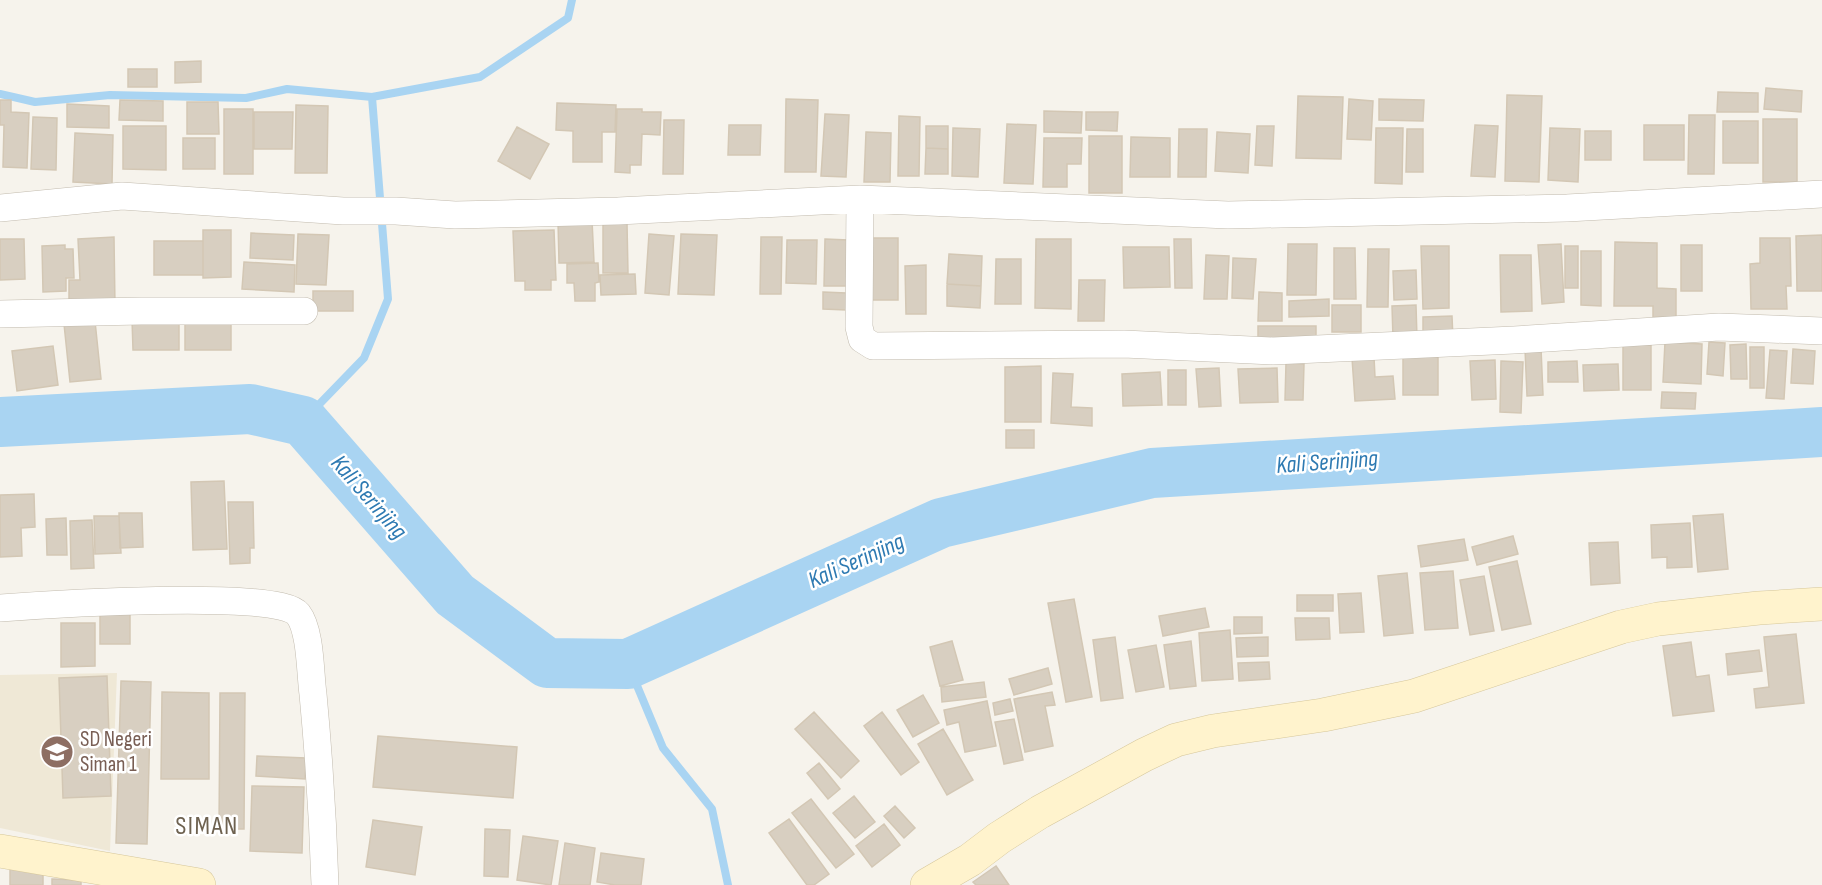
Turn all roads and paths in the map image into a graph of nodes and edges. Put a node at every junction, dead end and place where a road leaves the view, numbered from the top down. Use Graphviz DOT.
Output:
graph roads {
  1 [pos="1822,194"];
  2 [pos="860,199"];
  3 [pos="0,208"];
  4 [pos="304,311"];
  5 [pos="0,314"];
  6 [pos="1822,331"];
  7 [pos="1822,604"];
  8 [pos="0,608"];
  9 [pos="0,851"];
  10 [pos="199,885"];
  11 [pos="326,885"];
  12 [pos="927,885"];
  1 -- 2 [label="street"];
  2 -- 3 [label="street"];
  2 -- 6 [label="street"];
  4 -- 5 [label="street"];
  7 -- 12 [label="main road"];
  8 -- 11 [label="street"];
  9 -- 10 [label="main road"];
}
